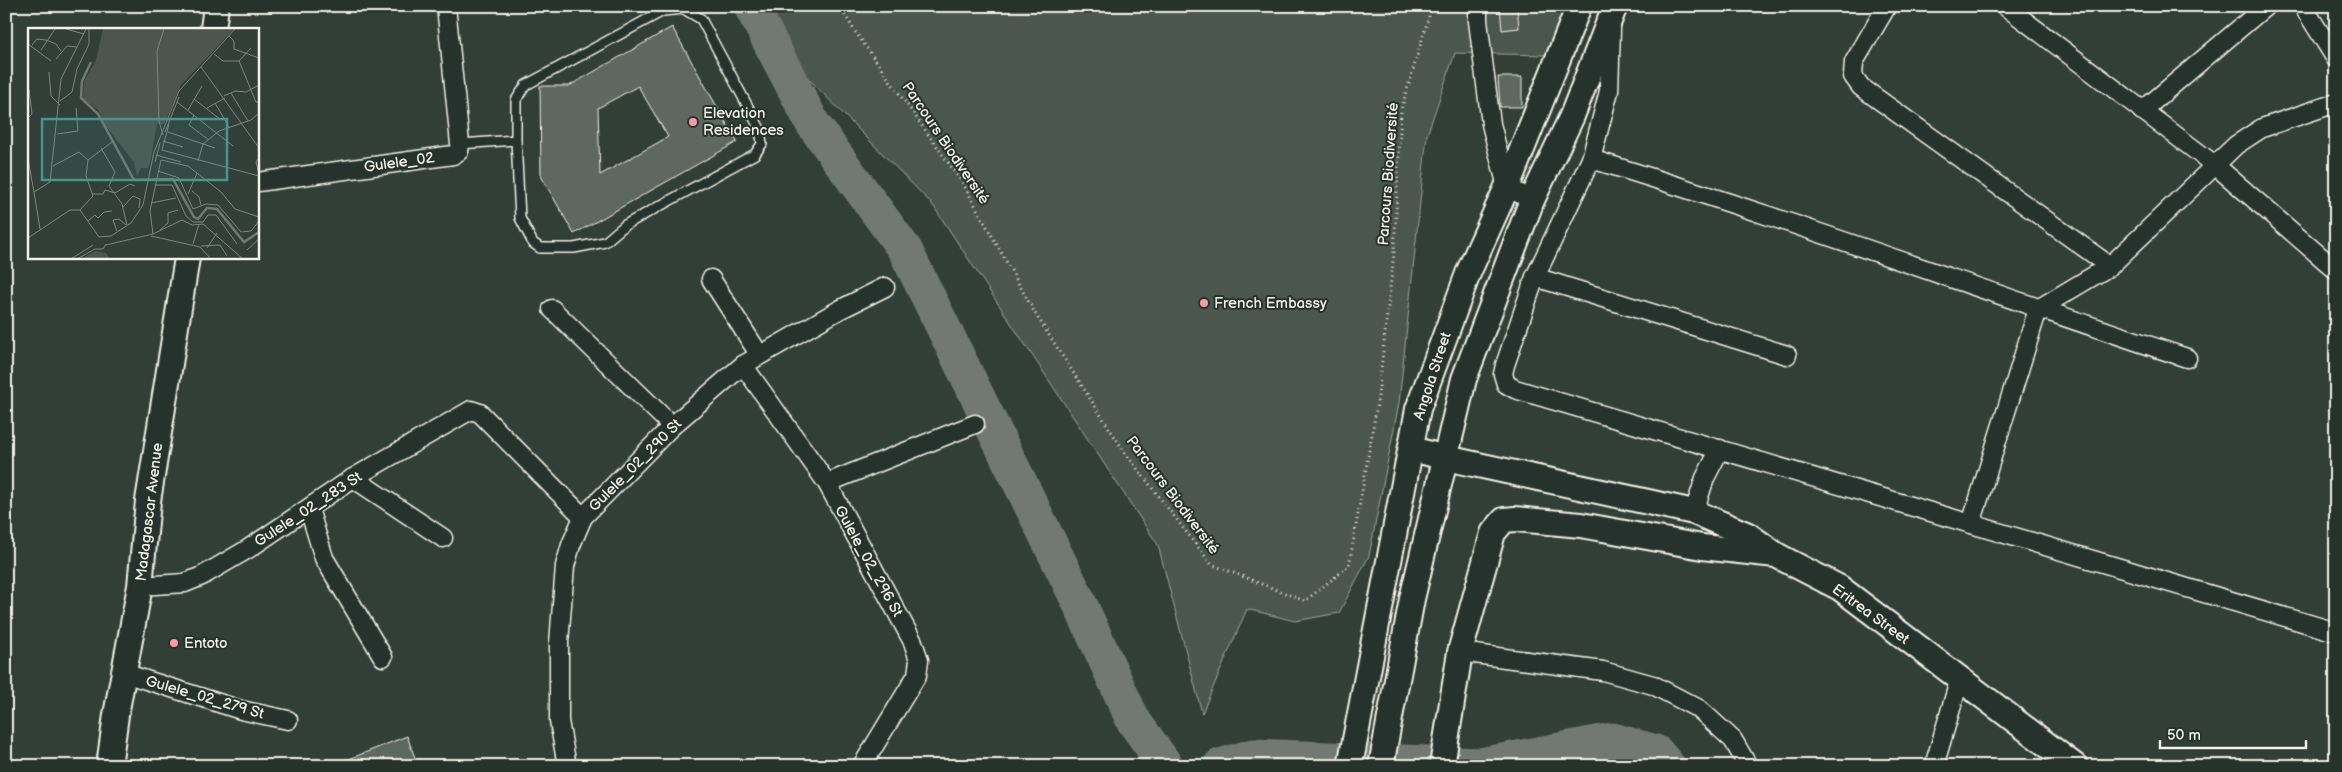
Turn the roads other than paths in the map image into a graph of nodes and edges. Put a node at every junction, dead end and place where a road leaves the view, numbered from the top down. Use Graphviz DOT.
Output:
graph roads {
  1 [pos="216,6"];
  2 [pos="446,6"];
  3 [pos="1478,6"];
  4 [pos="1579,6"];
  5 [pos="1887,6"];
  6 [pos="2005,6"];
  7 [pos="2303,6"];
  8 [pos="2258,9"];
  9 [pos="1613,12"];
  10 [pos="213,28"];
  11 [pos="2336,59"];
  12 [pos="2336,103"];
  13 [pos="2142,111"];
  14 [pos="516,140"];
  15 [pos="460,144"];
  16 [pos="1591,159"];
  17 [pos="2216,166"];
  18 [pos="259,182"];
  19 [pos="1507,186"];
  20 [pos="1532,200"];
  21 [pos="186,259"];
  22 [pos="2110,266"];
  23 [pos="2336,270"];
  24 [pos="1535,277"];
  25 [pos="711,278"];
  26 [pos="885,287"];
  27 [pos="552,308"];
  28 [pos="2038,309"];
  29 [pos="759,354"];
  30 [pos="1787,355"];
  31 [pos="2187,358"];
  32 [pos="743,365"];
  33 [pos="975,424"];
  34 [pos="672,426"];
  35 [pos="1412,449"];
  36 [pos="1720,449"];
  37 [pos="1446,458"];
  38 [pos="354,478"];
  39 [pos="827,483"];
  40 [pos="308,509"];
  41 [pos="1694,512"];
  42 [pos="583,517"];
  43 [pos="1971,524"];
  44 [pos="443,538"];
  45 [pos="1776,555"];
  46 [pos="140,586"];
  47 [pos="2336,632"];
  48 [pos="1460,652"];
  49 [pos="383,657"];
  50 [pos="124,673"];
  51 [pos="1960,678"];
  52 [pos="288,720"];
  53 [pos="109,766"];
  54 [pos="568,766"];
  55 [pos="862,766"];
  56 [pos="1350,766"];
  57 [pos="1381,766"];
  58 [pos="1442,766"];
  59 [pos="1748,766"];
  60 [pos="1934,766"];
  61 [pos="2075,766"];
  1 -- 10 [label="main road"];
  2 -- 15 [label="street"];
  3 -- 19 [label="street"];
  4 -- 19 [label="main road, Angola Street"];
  5 -- 22 [label="street"];
  6 -- 13 [label="street"];
  7 -- 11 [label="street"];
  8 -- 13 [label="street"];
  9 -- 16 [label="street"];
  9 -- 20 [label="main road"];
  12 -- 17 [label="street"];
  13 -- 17 [label="street"];
  14 -- 14 [label="lane"];
  14 -- 15 [label="lane"];
  15 -- 18 [label="street, Gulele_02"];
  16 -- 24 [label="street"];
  16 -- 28 [label="street"];
  17 -- 22 [label="street"];
  17 -- 23 [label="street"];
  19 -- 20 [label="street"];
  19 -- 35 [label="main road, Angola Street"];
  20 -- 37 [label="main road"];
  21 -- 46 [label="main road, Madagascar Avenue"];
  22 -- 28 [label="street"];
  24 -- 30 [label="street"];
  24 -- 36 [label="street"];
  25 -- 29 [label="street"];
  26 -- 29 [label="street, Gulele_02_290 St"];
  27 -- 34 [label="street"];
  28 -- 31 [label="street"];
  28 -- 43 [label="street"];
  29 -- 32 [label="street, Gulele_02_290 St"];
  32 -- 34 [label="street, Gulele_02_290 St"];
  32 -- 39 [label="street, Gulele_02_296 St"];
  33 -- 39 [label="street"];
  34 -- 42 [label="street, Gulele_02_290 St"];
  35 -- 37 [label="main road"];
  35 -- 56 [label="main road, Angola Street"];
  36 -- 41 [label="street"];
  36 -- 43 [label="street"];
  37 -- 41 [label="main road"];
  37 -- 57 [label="main road"];
  38 -- 40 [label="street, Gulele_02_283 St"];
  38 -- 42 [label="street, Gulele_02_283 St"];
  38 -- 44 [label="street"];
  39 -- 55 [label="street, Gulele_02_296 St"];
  40 -- 46 [label="street, Gulele_02_283 St"];
  40 -- 49 [label="street"];
  41 -- 45 [label="main road"];
  42 -- 54 [label="street, Gulele_02_290 St"];
  43 -- 47 [label="street"];
  45 -- 48 [label="main road, Eritrea Street"];
  45 -- 51 [label="main road, Eritrea Street"];
  46 -- 50 [label="main road, Madagascar Avenue"];
  48 -- 58 [label="main road"];
  48 -- 59 [label="street"];
  50 -- 52 [label="street, Gulele_02_279 St"];
  50 -- 53 [label="main road, Madagascar Avenue"];
  51 -- 60 [label="street"];
  51 -- 61 [label="main road, Eritrea Street"];
}
